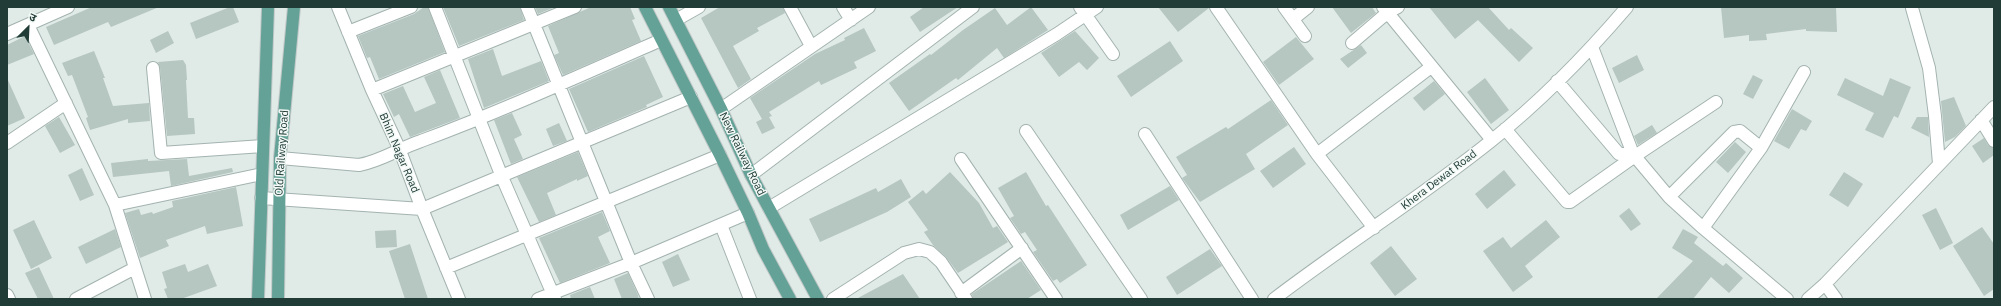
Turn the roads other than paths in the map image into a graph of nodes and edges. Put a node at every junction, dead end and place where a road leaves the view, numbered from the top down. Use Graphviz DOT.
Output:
graph roads {
  1 [pos="68,7"];
  2 [pos="268,7"];
  3 [pos="294,7"];
  4 [pos="338,7"];
  5 [pos="411,7"];
  6 [pos="435,7"];
  7 [pos="527,7"];
  8 [pos="575,7"];
  9 [pos="645,7"];
  10 [pos="669,7"];
  11 [pos="699,7"];
  12 [pos="790,7"];
  13 [pos="843,7"];
  14 [pos="869,7"];
  15 [pos="973,7"];
  16 [pos="1097,7"];
  17 [pos="1216,7"];
  18 [pos="1284,7"];
  19 [pos="1308,7"];
  20 [pos="1398,7"];
  21 [pos="1627,7"];
  22 [pos="1910,7"];
  23 [pos="1385,10"];
  24 [pos="1083,11"];
  25 [pos="1292,19"];
  26 [pos="676,20"];
  27 [pos="851,20"];
  28 [pos="535,24"];
  29 [pos="28,25"];
  30 [pos="348,32"];
  31 [pos="7,34"];
  32 [pos="1305,36"];
  33 [pos="661,40"];
  34 [pos="1352,42"];
  35 [pos="811,46"];
  36 [pos="1592,47"];
  37 [pos="1113,54"];
  38 [pos="454,57"];
  39 [pos="1432,67"];
  40 [pos="153,68"];
  41 [pos="1804,72"];
  42 [pos="1557,81"];
  43 [pos="560,84"];
  44 [pos="372,90"];
  45 [pos="691,97"];
  46 [pos="1716,102"];
  47 [pos="66,103"];
  48 [pos="1994,106"];
  49 [pos="721,109"];
  50 [pos="480,119"];
  51 [pos="1981,120"];
  52 [pos="1505,128"];
  53 [pos="1026,131"];
  54 [pos="1145,134"];
  55 [pos="1492,140"];
  56 [pos="1994,141"];
  57 [pos="583,142"];
  58 [pos="7,143"];
  59 [pos="263,146"];
  60 [pos="399,148"];
  61 [pos="1761,148"];
  62 [pos="1317,154"];
  63 [pos="720,155"];
  64 [pos="1634,155"];
  65 [pos="280,158"];
  66 [pos="961,159"];
  67 [pos="1939,164"];
  68 [pos="262,174"];
  69 [pos="751,175"];
  70 [pos="502,177"];
  71 [pos="1669,196"];
  72 [pos="261,198"];
  73 [pos="280,198"];
  74 [pos="607,203"];
  75 [pos="115,205"];
  76 [pos="769,208"];
  77 [pos="422,209"];
  78 [pos="748,213"];
  79 [pos="721,225"];
  80 [pos="1374,228"];
  81 [pos="1703,228"];
  82 [pos="527,235"];
  83 [pos="1022,248"];
  84 [pos="631,263"];
  85 [pos="135,268"];
  86 [pos="446,268"];
  87 [pos="1825,284"];
  88 [pos="7,295"];
  89 [pos="554,296"];
  90 [pos="964,296"];
  91 [pos="1276,298"];
  92 [pos="9,299"];
  93 [pos="76,299"];
  94 [pos="145,299"];
  95 [pos="258,299"];
  96 [pos="278,299"];
  97 [pos="459,299"];
  98 [pos="538,299"];
  99 [pos="648,299"];
  100 [pos="750,299"];
  101 [pos="790,299"];
  102 [pos="818,299"];
  103 [pos="833,299"];
  104 [pos="1056,299"];
  105 [pos="1141,299"];
  106 [pos="1252,299"];
  107 [pos="1787,299"];
  108 [pos="1808,299"];
  109 [pos="1836,299"];
  1 -- 29 [label="street"];
  2 -- 59 [label="main road, Old Railway Road"];
  3 -- 65 [label="main road, Old Railway Road"];
  4 -- 30 [label="street, Bhim Nagar Road"];
  5 -- 30 [label="street"];
  6 -- 38 [label="street"];
  7 -- 28 [label="street"];
  8 -- 28 [label="street"];
  9 -- 33 [label="main road, New Railway Road"];
  10 -- 26 [label="main road, New Railway Road"];
  11 -- 26 [label="street"];
  12 -- 35 [label="street"];
  13 -- 27 [label="street"];
  14 -- 27 [label="street"];
  15 -- 69 [label="street"];
  16 -- 24 [label="street"];
  17 -- 62 [label="street"];
  18 -- 25 [label="street"];
  19 -- 25 [label="street"];
  20 -- 23 [label="street"];
  21 -- 36 [label="street, Khera Dewat Road"];
  22 -- 67 [label="street"];
  23 -- 34 [label="street"];
  23 -- 39 [label="street"];
  24 -- 37 [label="street"];
  24 -- 76 [label="street"];
  25 -- 32 [label="street"];
  26 -- 49 [label="main road, New Railway Road"];
  27 -- 35 [label="street"];
  28 -- 38 [label="street"];
  28 -- 43 [label="street"];
  29 -- 31 [label="street"];
  29 -- 47 [label="street"];
  30 -- 44 [label="street, Bhim Nagar Road"];
  33 -- 43 [label="street"];
  33 -- 45 [label="main road, New Railway Road"];
  35 -- 49 [label="street"];
  36 -- 42 [label="street, Khera Dewat Road"];
  36 -- 64 [label="street"];
  38 -- 44 [label="street"];
  38 -- 50 [label="street"];
  39 -- 55 [label="street"];
  39 -- 62 [label="street"];
  40 -- 59 [label="street"];
  41 -- 61 [label="street"];
  42 -- 52 [label="street, Khera Dewat Road"];
  42 -- 64 [label="street"];
  43 -- 50 [label="street"];
  43 -- 57 [label="street"];
  44 -- 60 [label="street, Bhim Nagar Road"];
  45 -- 57 [label="street"];
  45 -- 63 [label="main road, New Railway Road"];
  46 -- 64 [label="street"];
  47 -- 58 [label="street"];
  47 -- 75 [label="street"];
  48 -- 51 [label="street"];
  49 -- 69 [label="main road, New Railway Road"];
  50 -- 60 [label="street"];
  50 -- 70 [label="street"];
  51 -- 56 [label="street"];
  51 -- 67 [label="street"];
  52 -- 55 [label="street, Khera Dewat Road"];
  52 -- 64 [label="street"];
  53 -- 105 [label="street"];
  54 -- 106 [label="street"];
  55 -- 80 [label="street, Khera Dewat Road"];
  57 -- 70 [label="street"];
  57 -- 74 [label="street"];
  59 -- 68 [label="main road, Old Railway Road"];
  60 -- 65 [label="street"];
  60 -- 77 [label="street, Bhim Nagar Road"];
  61 -- 71 [label="street"];
  61 -- 81 [label="street"];
  62 -- 80 [label="street"];
  63 -- 74 [label="street"];
  63 -- 78 [label="main road, New Railway Road"];
  64 -- 71 [label="street"];
  65 -- 73 [label="main road, Old Railway Road"];
  66 -- 83 [label="street"];
  67 -- 87 [label="street"];
  68 -- 72 [label="main road, Old Railway Road"];
  68 -- 75 [label="street"];
  69 -- 76 [label="main road, New Railway Road"];
  70 -- 77 [label="street"];
  70 -- 82 [label="street"];
  71 -- 81 [label="street"];
  72 -- 73 [label="street"];
  72 -- 95 [label="main road, Old Railway Road"];
  73 -- 77 [label="street"];
  73 -- 96 [label="main road, Old Railway Road"];
  74 -- 82 [label="street"];
  74 -- 84 [label="street"];
  75 -- 85 [label="street"];
  76 -- 102 [label="main road, New Railway Road"];
  77 -- 86 [label="street, Bhim Nagar Road"];
  78 -- 79 [label="street"];
  78 -- 101 [label="main road, New Railway Road"];
  79 -- 84 [label="street"];
  79 -- 100 [label="street"];
  80 -- 91 [label="street, Khera Dewat Road"];
  81 -- 107 [label="street"];
  82 -- 86 [label="street"];
  82 -- 89 [label="street"];
  83 -- 90 [label="street"];
  83 -- 104 [label="street"];
  84 -- 89 [label="street"];
  84 -- 99 [label="street"];
  85 -- 93 [label="street"];
  85 -- 94 [label="street"];
  86 -- 97 [label="street, Bhim Nagar Road"];
  87 -- 108 [label="street"];
  87 -- 109 [label="street"];
  88 -- 92 [label="street"];
  89 -- 98 [label="street"];
  90 -- 103 [label="street"];
}
